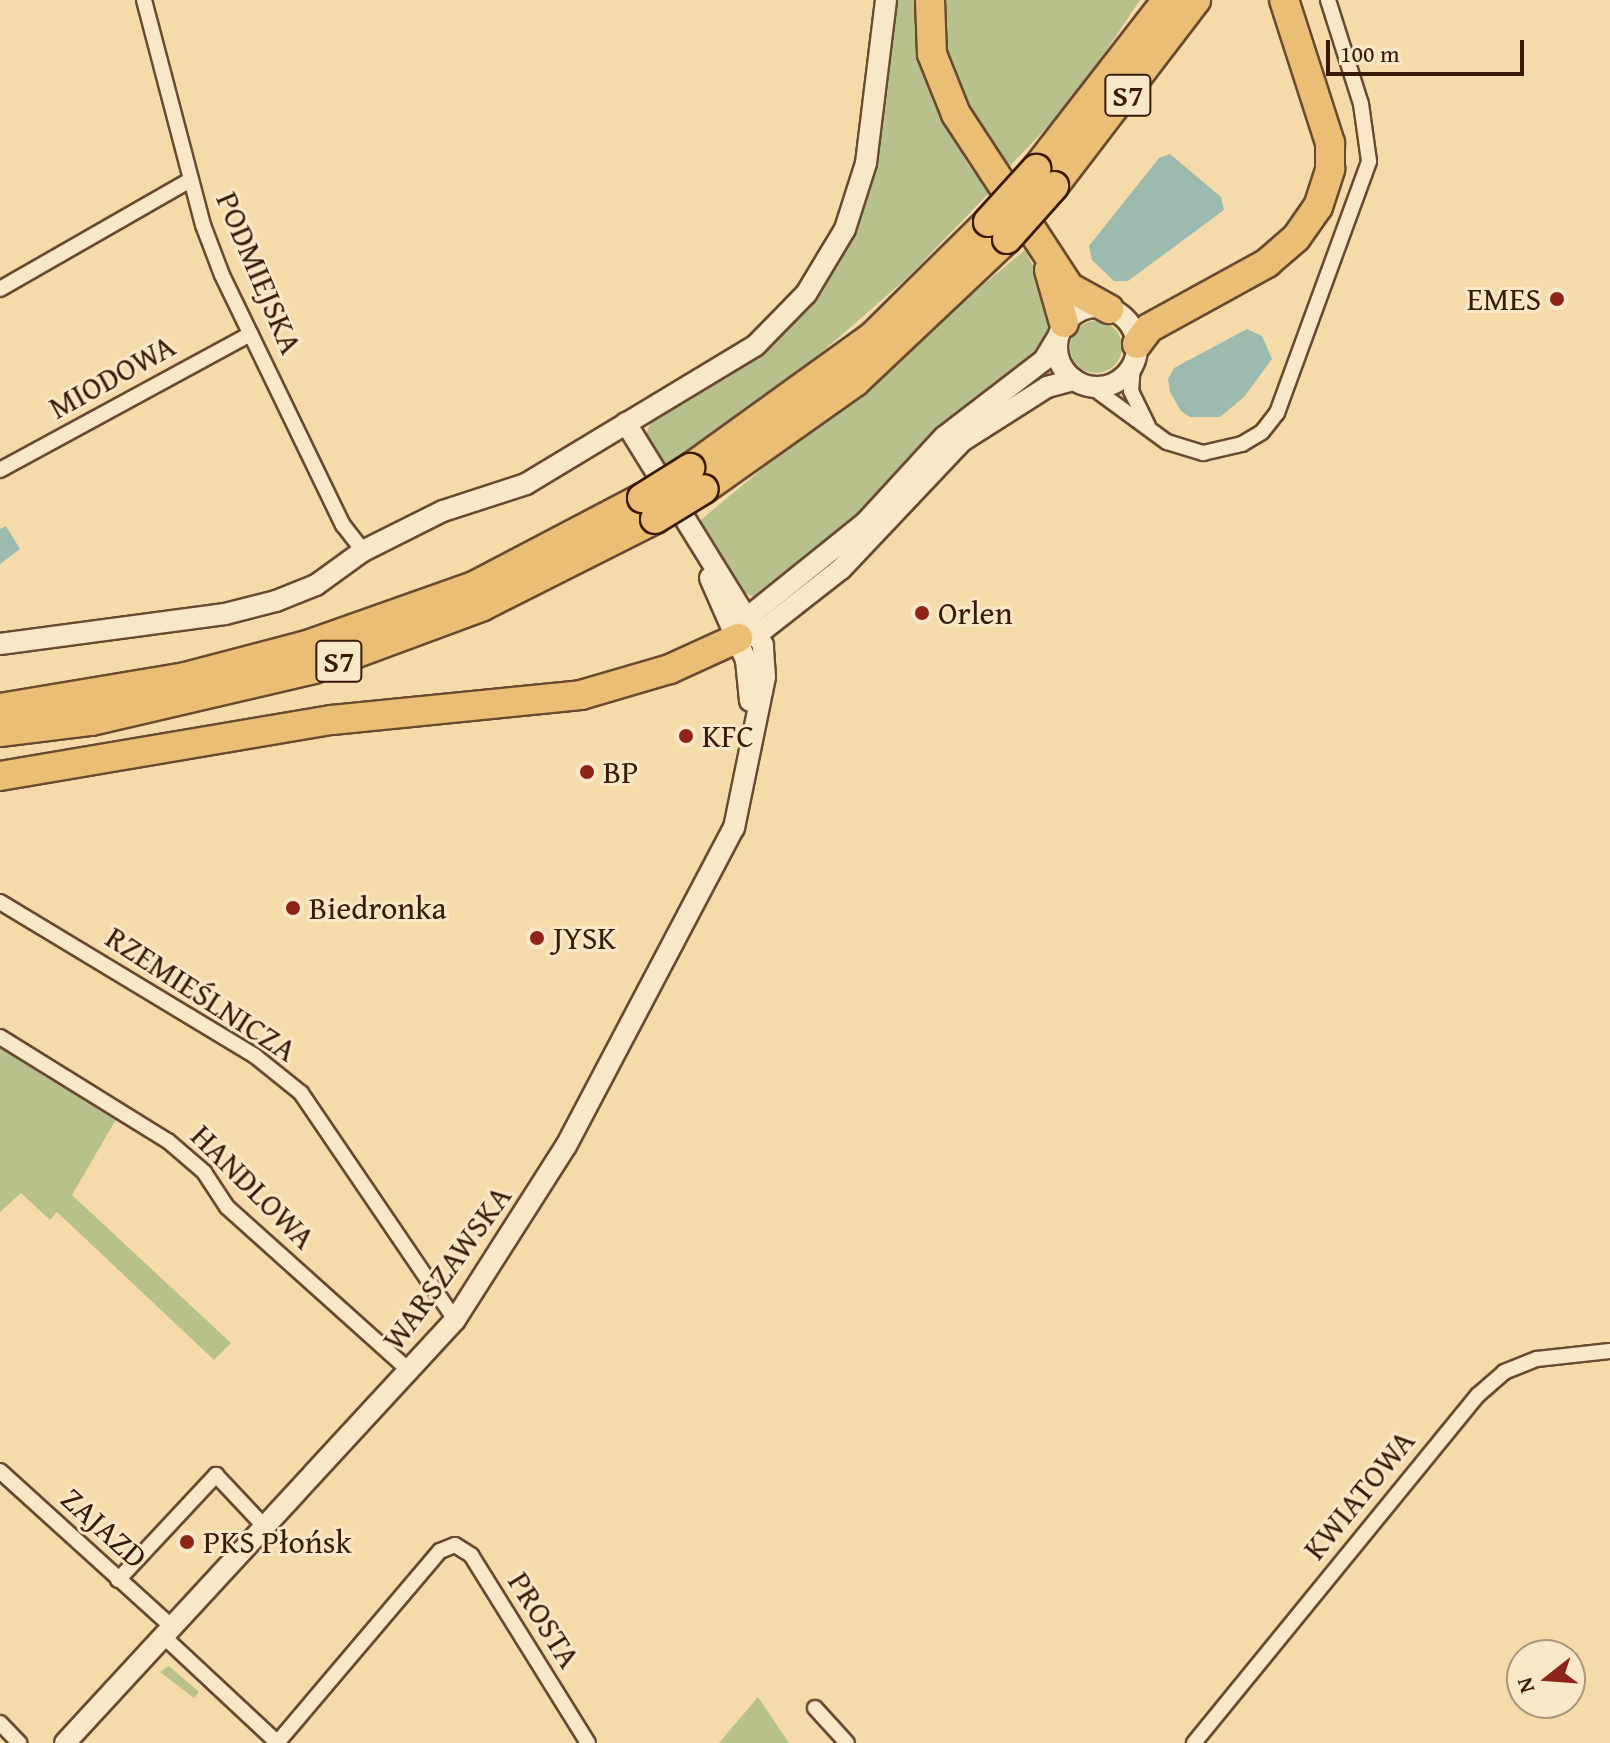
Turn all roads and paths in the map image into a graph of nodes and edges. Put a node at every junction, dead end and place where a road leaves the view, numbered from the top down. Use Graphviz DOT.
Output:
graph roads {
  1 [pos="144,0"];
  2 [pos="886,0"];
  3 [pos="930,0"];
  4 [pos="1151,0"];
  5 [pos="1167,0"];
  6 [pos="1196,0"];
  7 [pos="1284,0"];
  8 [pos="1328,0"];
  9 [pos="1145,31"];
  10 [pos="1045,177"];
  11 [pos="190,180"];
  12 [pos="1042,250"];
  13 [pos="0,289"];
  14 [pos="1109,309"];
  15 [pos="1061,330"];
  16 [pos="251,334"];
  17 [pos="1135,354"];
  18 [pos="1083,383"];
  19 [pos="626,423"];
  20 [pos="1153,433"];
  21 [pos="0,470"];
  22 [pos="648,508"];
  23 [pos="363,551"];
  24 [pos="748,630"];
  25 [pos="0,644"];
  26 [pos="0,708"];
  27 [pos="0,732"];
  28 [pos="0,776"];
  29 [pos="0,902"];
  30 [pos="0,1037"];
  31 [pos="455,1320"];
  32 [pos="1610,1351"];
  33 [pos="411,1372"];
  34 [pos="0,1471"];
  35 [pos="263,1525"];
  36 [pos="118,1580"];
  37 [pos="166,1631"];
  38 [pos="815,1708"];
  39 [pos="0,1723"];
  40 [pos="1204,1739"];
  41 [pos="19,1743"];
  42 [pos="65,1743"];
  43 [pos="277,1743"];
  44 [pos="588,1743"];
  45 [pos="847,1743"];
  1 -- 11 [label="street, PODMIEJSKA"];
  2 -- 19 [label="street"];
  3 -- 12 [label="highway"];
  4 -- 9 [label="highway"];
  5 -- 9 [label="highway, S7"];
  6 -- 10 [label="highway, S7"];
  7 -- 17 [label="highway"];
  8 -- 20 [label="street"];
  9 -- 10 [label="highway, S7"];
  10 -- 22 [label="highway, S7, bridge"];
  11 -- 13 [label="street"];
  11 -- 16 [label="street, PODMIEJSKA"];
  12 -- 14 [label="highway"];
  12 -- 15 [label="highway"];
  14 -- 15 [label="street"];
  14 -- 17 [label="street"];
  15 -- 18 [label="street"];
  15 -- 24 [label="street"];
  16 -- 21 [label="street, MIODOWA"];
  16 -- 23 [label="street, PODMIEJSKA"];
  17 -- 18 [label="street"];
  17 -- 20 [label="street"];
  18 -- 20 [label="street"];
  18 -- 24 [label="street"];
  19 -- 23 [label="street"];
  19 -- 24 [label="street, WARSZAWSKA"];
  22 -- 26 [label="highway, S7"];
  22 -- 27 [label="highway, S7"];
  23 -- 25 [label="street"];
  24 -- 28 [label="highway"];
  24 -- 31 [label="street, WARSZAWSKA"];
  29 -- 31 [label="street, RZEMIEŚLNICZA"];
  30 -- 33 [label="street, HANDLOWA"];
  31 -- 33 [label="street, WARSZAWSKA"];
  32 -- 40 [label="street, KWIATOWA"];
  33 -- 35 [label="street, WARSZAWSKA"];
  34 -- 36 [label="street, ZAJAZD"];
  35 -- 36 [label="street"];
  35 -- 37 [label="street, WARSZAWSKA"];
  36 -- 37 [label="street, ZAJAZD"];
  37 -- 42 [label="street, WARSZAWSKA"];
  37 -- 43 [label="street, ZAJAZD"];
  38 -- 45 [label="street"];
  39 -- 41 [label="street"];
  43 -- 44 [label="street, PROSTA"];
}
